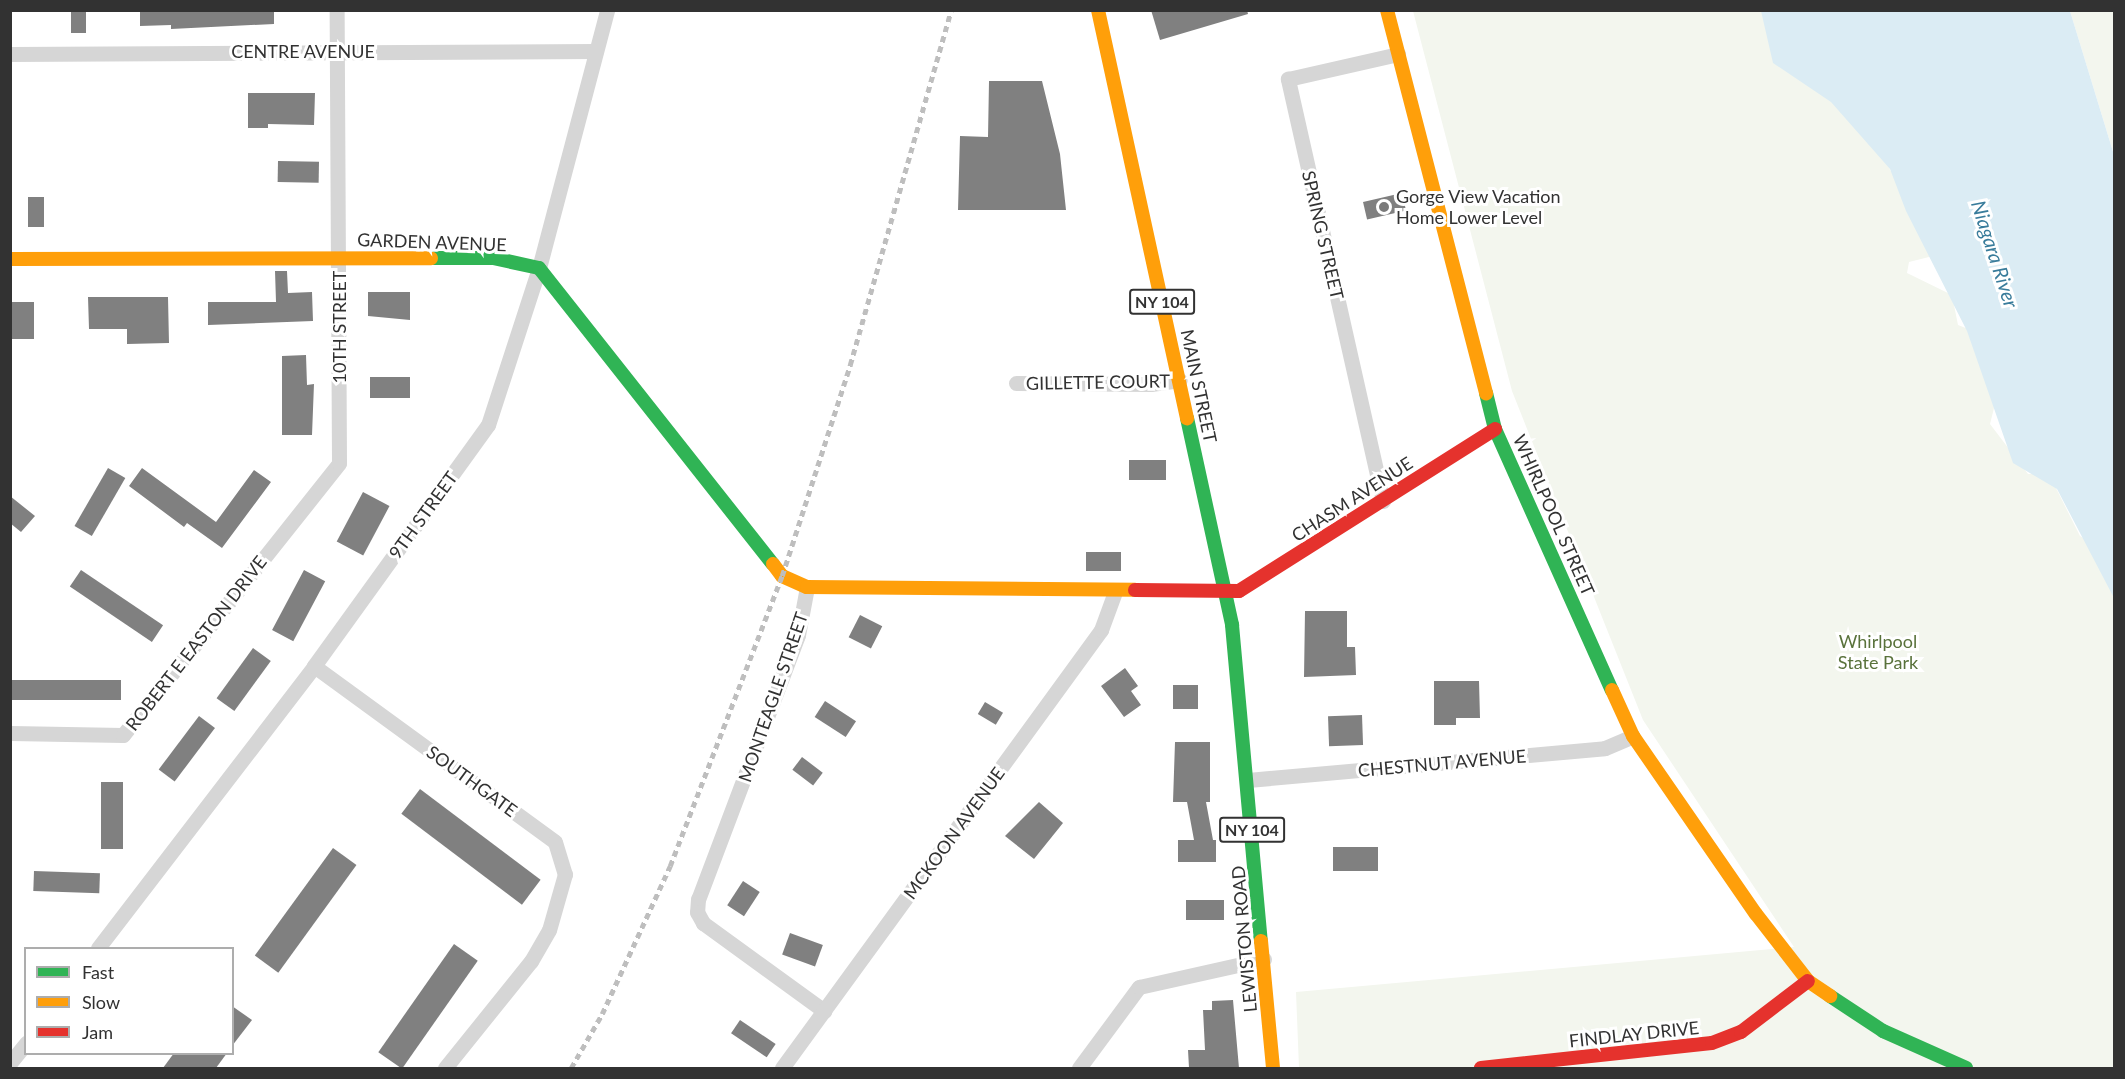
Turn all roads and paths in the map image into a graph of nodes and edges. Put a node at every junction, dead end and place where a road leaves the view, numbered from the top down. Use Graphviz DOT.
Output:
graph roads {
  1 [pos="337,10"];
  2 [pos="607,10"];
  3 [pos="1098,10"];
  4 [pos="1387,10"];
  5 [pos="337,50"];
  6 [pos="596,51"];
  7 [pos="10,54"];
  8 [pos="1398,54"];
  9 [pos="338,257"];
  10 [pos="10,259"];
  11 [pos="539,268"];
  12 [pos="1180,380"];
  13 [pos="1016,382"];
  14 [pos="1495,429"];
  15 [pos="339,464"];
  16 [pos="1383,501"];
  17 [pos="807,587"];
  18 [pos="1115,592"];
  19 [pos="1226,593"];
  20 [pos="314,666"];
  21 [pos="10,733"];
  22 [pos="1633,736"];
  23 [pos="1248,780"];
  24 [pos="99,947"];
  25 [pos="1264,959"];
  26 [pos="1808,981"];
  27 [pos="824,1011"];
  28 [pos="24,1046"];
  29 [pos="10,1063"];
  30 [pos="445,1068"];
  31 [pos="782,1068"];
  32 [pos="1079,1068"];
  33 [pos="1273,1068"];
  34 [pos="1481,1068"];
  35 [pos="1966,1068"];
  1 -- 5 [label="street, 10TH STREET"];
  2 -- 6 [label="street, 9TH STREET"];
  3 -- 12 [label="street, MAIN STREET / NY 104"];
  4 -- 8 [label="street, WHIRLPOOL STREET"];
  5 -- 6 [label="street, CENTRE AVENUE"];
  5 -- 7 [label="street, CENTRE AVENUE"];
  5 -- 9 [label="street, 10TH STREET"];
  6 -- 11 [label="street, 9TH STREET"];
  8 -- 14 [label="street, WHIRLPOOL STREET"];
  8 -- 16 [label="street, SPRING STREET"];
  9 -- 10 [label="street, GARDEN AVENUE"];
  9 -- 11 [label="street, GARDEN AVENUE"];
  9 -- 15 [label="street, 10TH STREET"];
  11 -- 17 [label="street"];
  11 -- 20 [label="street, 9TH STREET"];
  12 -- 13 [label="street, GILLETTE COURT"];
  12 -- 19 [label="street, MAIN STREET / NY 104"];
  14 -- 16 [label="street, CHASM AVENUE"];
  14 -- 22 [label="street, WHIRLPOOL STREET"];
  15 -- 21 [label="street, ROBERT E EASTON DRIVE"];
  16 -- 19 [label="street, CHASM AVENUE"];
  17 -- 18 [label="street, MONTEAGLE STREET"];
  17 -- 27 [label="street, MONTEAGLE STREET"];
  18 -- 19 [label="street, MONTEAGLE STREET"];
  18 -- 27 [label="street, MCKOON AVENUE"];
  19 -- 23 [label="street, LEWISTON ROAD / NY 104"];
  20 -- 24 [label="street, 9TH STREET"];
  20 -- 30 [label="street, SOUTHGATE"];
  22 -- 23 [label="street, CHESTNUT AVENUE"];
  22 -- 26 [label="street, WHIRLPOOL STREET"];
  23 -- 25 [label="street, LEWISTON ROAD / NY 104"];
  25 -- 32 [label="street"];
  25 -- 33 [label="street, LEWISTON ROAD / NY 104"];
  26 -- 34 [label="street, FINDLAY DRIVE"];
  26 -- 35 [label="street"];
  27 -- 31 [label="street, MCKOON AVENUE"];
  28 -- 29 [label="street"];
}
